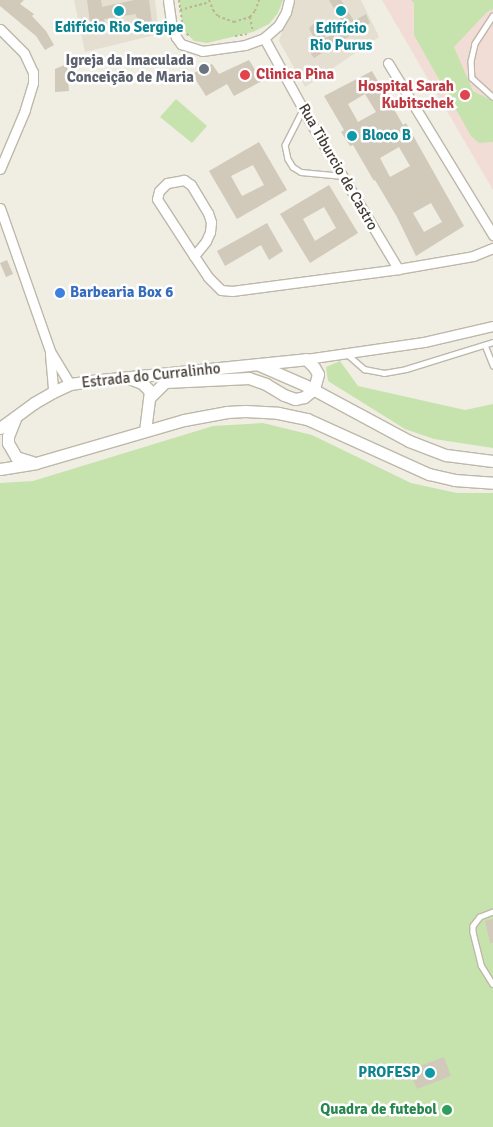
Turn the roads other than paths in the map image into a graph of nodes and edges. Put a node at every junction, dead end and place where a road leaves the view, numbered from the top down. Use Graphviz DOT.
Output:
graph roads {
  1 [pos="168,0"];
  2 [pos="289,0"];
  3 [pos="493,16"];
  4 [pos="0,29"];
  5 [pos="264,38"];
  6 [pos="388,63"];
  7 [pos="493,97"];
  8 [pos="303,108"];
  9 [pos="0,168"];
  10 [pos="343,176"];
  11 [pos="0,208"];
  12 [pos="493,235"];
  13 [pos="493,248"];
  14 [pos="194,256"];
  15 [pos="398,269"];
  16 [pos="493,326"];
  17 [pos="493,342"];
  18 [pos="485,346"];
  19 [pos="50,352"];
  20 [pos="347,354"];
  21 [pos="329,356"];
  22 [pos="306,359"];
  23 [pos="256,364"];
  24 [pos="493,365"];
  25 [pos="318,374"];
  26 [pos="126,377"];
  27 [pos="70,384"];
  28 [pos="314,390"];
  29 [pos="53,392"];
  30 [pos="150,397"];
  31 [pos="19,414"];
  32 [pos="0,428"];
  33 [pos="145,431"];
  34 [pos="493,461"];
  35 [pos="36,463"];
  36 [pos="0,469"];
  37 [pos="493,483"];
  38 [pos="493,912"];
  39 [pos="493,984"];
  1 -- 5 [label="street"];
  2 -- 5 [label="street"];
  3 -- 7 [label="lane"];
  4 -- 9 [label="street"];
  5 -- 8 [label="street, Rua Tiburcio de Castro"];
  6 -- 12 [label="street"];
  8 -- 10 [label="street, Rua Tiburcio de Castro"];
  8 -- 10 [label="lane"];
  10 -- 15 [label="street, Rua Tiburcio de Castro"];
  11 -- 19 [label="street"];
  13 -- 15 [label="street"];
  14 -- 14 [label="street"];
  14 -- 15 [label="street"];
  16 -- 20 [label="street"];
  17 -- 18 [label="lane"];
  18 -- 20 [label="lane"];
  18 -- 24 [label="lane"];
  19 -- 27 [label="street"];
  19 -- 29 [label="street"];
  20 -- 21 [label="street"];
  21 -- 22 [label="street"];
  21 -- 25 [label="street"];
  22 -- 23 [label="street, Estrada do Curralinho"];
  22 -- 25 [label="street"];
  23 -- 26 [label="street, Estrada do Curralinho"];
  23 -- 28 [label="street"];
  25 -- 28 [label="street"];
  26 -- 27 [label="street, Estrada do Curralinho"];
  26 -- 30 [label="street"];
  27 -- 29 [label="street, Estrada do Curralinho"];
  28 -- 30 [label="street"];
  28 -- 34 [label="street"];
  29 -- 31 [label="street, Estrada do Curralinho"];
  30 -- 33 [label="street"];
  31 -- 32 [label="street, Estrada do Curralinho"];
  31 -- 35 [label="street"];
  33 -- 35 [label="street"];
  33 -- 37 [label="street"];
  35 -- 36 [label="street"];
  38 -- 39 [label="lane"];
}
